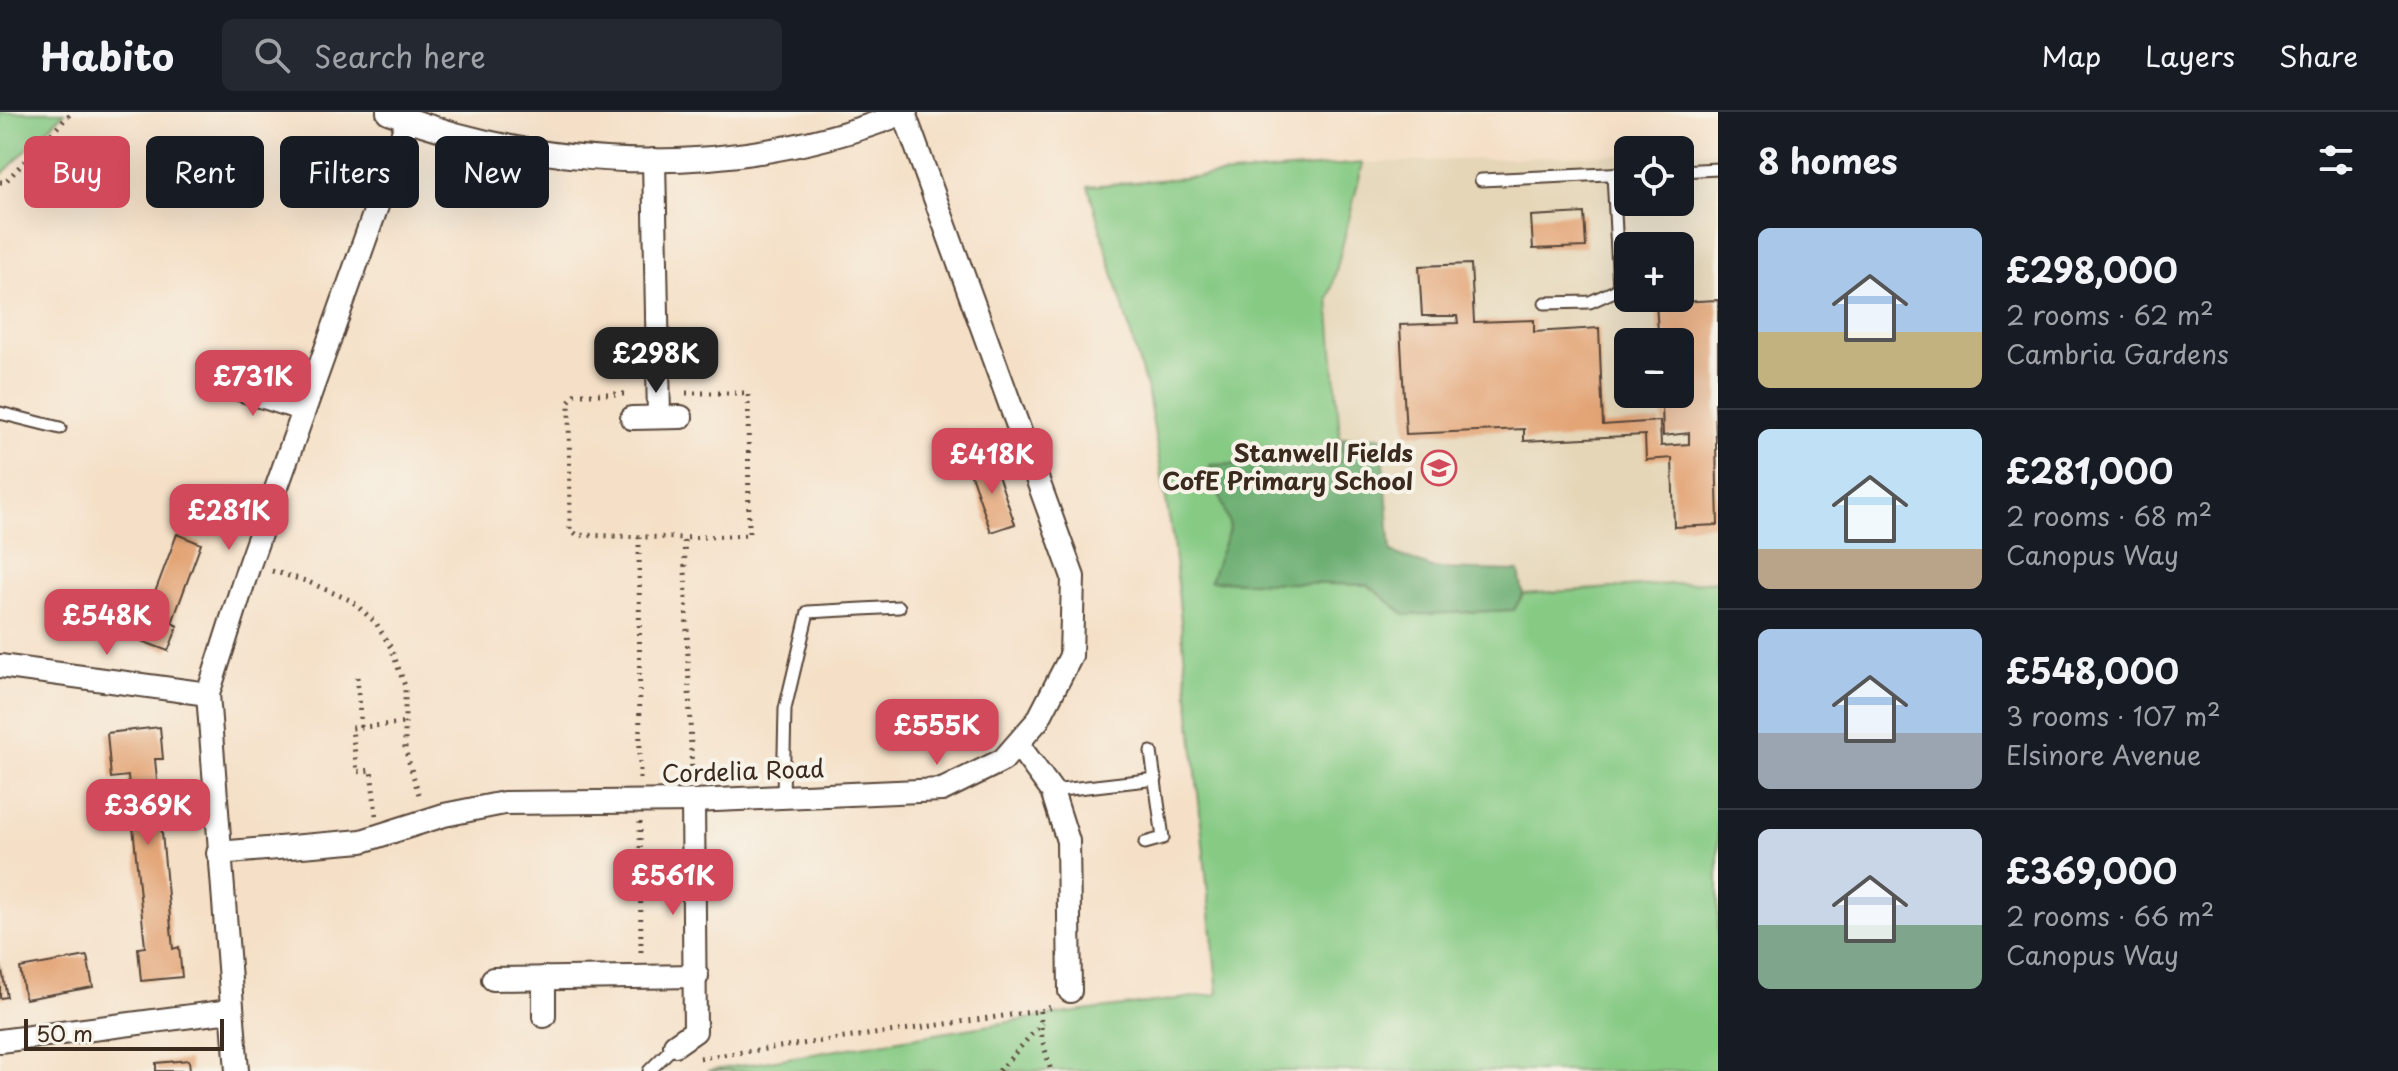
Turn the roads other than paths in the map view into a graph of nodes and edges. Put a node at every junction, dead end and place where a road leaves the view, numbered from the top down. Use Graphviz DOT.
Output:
graph roads {
  1 [pos="905,112"];
  2 [pos="398,116"];
  3 [pos="866,119"];
  4 [pos="448,121"];
  5 [pos="654,160"];
  6 [pos="1718,169"];
  7 [pos="1694,170"];
  8 [pos="1613,174"];
  9 [pos="1481,180"];
  10 [pos="1545,303"];
  11 [pos="217,382"];
  12 [pos="304,410"];
  13 [pos="0,413"];
  14 [pos="632,418"];
  15 [pos="60,428"];
  16 [pos="899,607"];
  17 [pos="0,666"];
  18 [pos="208,694"];
  19 [pos="1019,746"];
  20 [pos="1151,752"];
  21 [pos="1156,779"];
  22 [pos="1052,791"];
  23 [pos="783,797"];
  24 [pos="693,801"];
  25 [pos="1145,843"];
  26 [pos="218,853"];
  27 [pos="697,976"];
  28 [pos="544,978"];
  29 [pos="493,979"];
  30 [pos="1070,991"];
  31 [pos="230,1011"];
  32 [pos="544,1016"];
  33 [pos="0,1041"];
  34 [pos="675,1045"];
  35 [pos="237,1071"];
  36 [pos="649,1071"];
  1 -- 3 [label="street"];
  1 -- 19 [label="street, Cordelia Road"];
  2 -- 4 [label="street"];
  2 -- 12 [label="street"];
  3 -- 5 [label="street"];
  4 -- 5 [label="street"];
  5 -- 14 [label="street"];
  6 -- 7 [label="lane"];
  8 -- 9 [label="lane"];
  8 -- 10 [label="lane"];
  11 -- 12 [label="street"];
  12 -- 18 [label="street"];
  13 -- 15 [label="lane"];
  16 -- 23 [label="lane"];
  17 -- 18 [label="street"];
  18 -- 26 [label="street"];
  19 -- 22 [label="street"];
  19 -- 23 [label="street, Cordelia Road"];
  20 -- 21 [label="lane"];
  21 -- 22 [label="lane"];
  21 -- 25 [label="lane"];
  22 -- 30 [label="street"];
  23 -- 24 [label="street, Cordelia Road"];
  24 -- 26 [label="street, Cordelia Road"];
  24 -- 27 [label="street"];
  26 -- 31 [label="street"];
  27 -- 28 [label="street"];
  27 -- 34 [label="street"];
  28 -- 29 [label="street"];
  28 -- 32 [label="street"];
  31 -- 33 [label="street"];
  31 -- 35 [label="street"];
  34 -- 36 [label="lane"];
}
